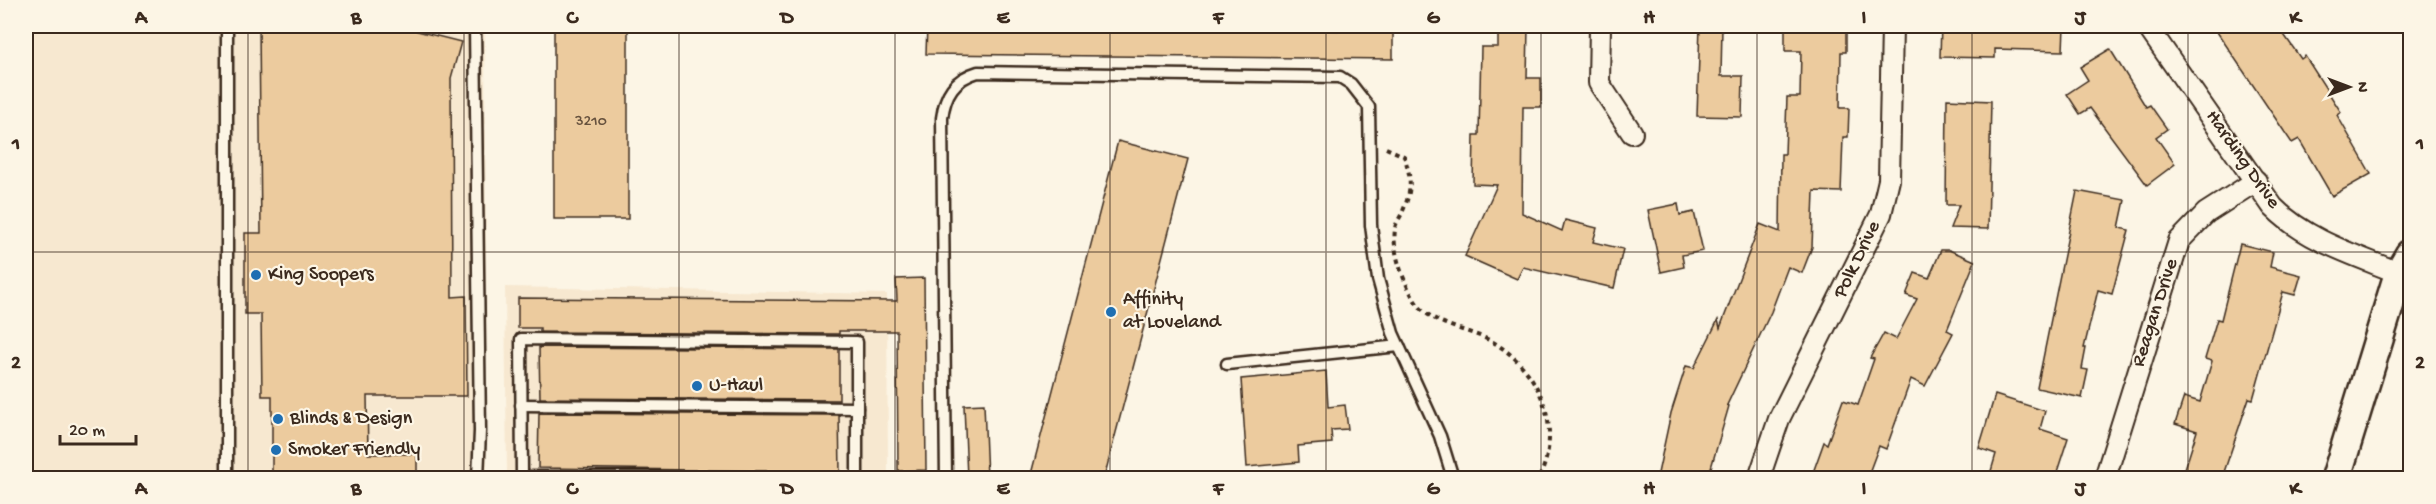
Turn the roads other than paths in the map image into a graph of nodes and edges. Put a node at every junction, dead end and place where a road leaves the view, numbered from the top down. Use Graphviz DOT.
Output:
graph roads {
  1 [pos="227,26"];
  2 [pos="475,26"];
  3 [pos="1600,26"];
  4 [pos="1892,26"];
  5 [pos="2147,26"];
  6 [pos="1632,133"];
  7 [pos="2256,181"];
  8 [pos="2405,263"];
  9 [pos="1399,346"];
  10 [pos="1227,364"];
  11 [pos="521,405"];
  12 [pos="857,408"];
  13 [pos="227,478"];
  14 [pos="478,478"];
  15 [pos="522,478"];
  16 [pos="816,478"];
  17 [pos="857,478"];
  18 [pos="946,478"];
  19 [pos="1453,478"];
  20 [pos="1759,478"];
  21 [pos="2105,478"];
  22 [pos="2336,478"];
  1 -- 13 [label="lane"];
  2 -- 14 [label="lane"];
  3 -- 6 [label="street"];
  4 -- 20 [label="street, Polk Drive"];
  5 -- 7 [label="street, Harding Drive"];
  7 -- 8 [label="street, Harding Drive"];
  7 -- 21 [label="street, Reagan Drive"];
  8 -- 22 [label="main road"];
  9 -- 10 [label="lane"];
  9 -- 18 [label="lane"];
  9 -- 19 [label="lane"];
  11 -- 12 [label="lane"];
  11 -- 12 [label="lane"];
  11 -- 15 [label="lane"];
  12 -- 17 [label="lane"];
  15 -- 16 [label="lane"];
}
